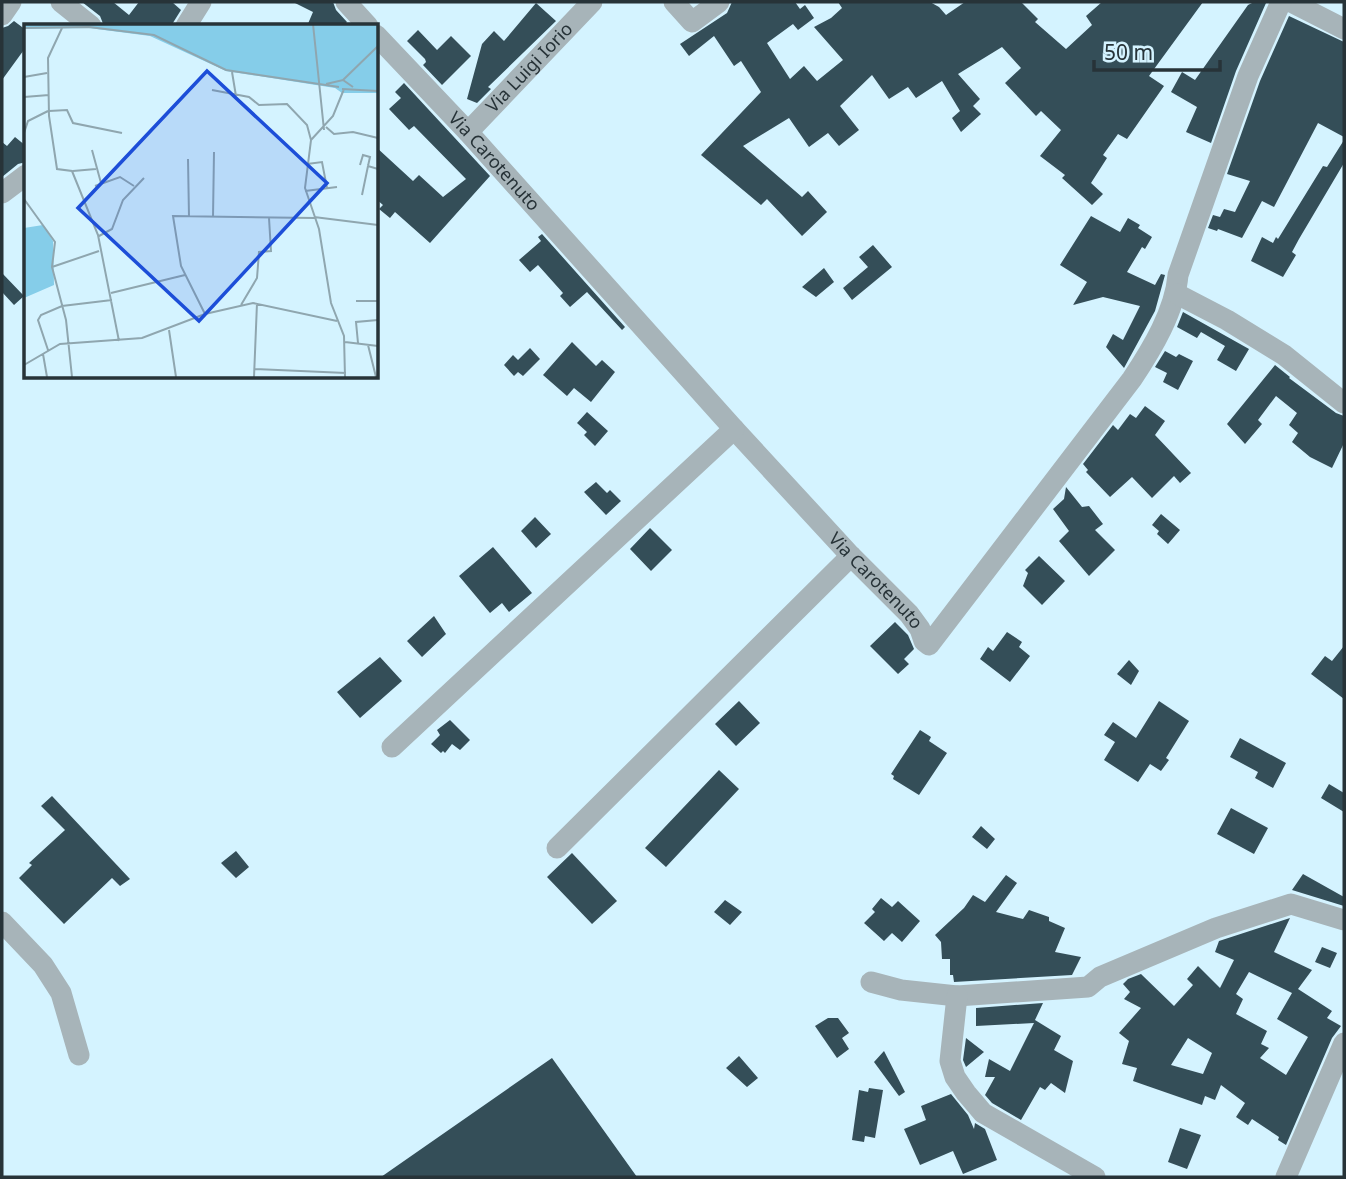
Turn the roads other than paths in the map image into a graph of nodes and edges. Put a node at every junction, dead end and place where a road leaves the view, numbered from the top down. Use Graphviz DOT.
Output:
graph roads {
  1 [pos="11,2"];
  2 [pos="61,2"];
  3 [pos="201,2"];
  4 [pos="346,2"];
  5 [pos="592,2"];
  6 [pos="674,2"];
  7 [pos="719,2"];
  8 [pos="1280,2"];
  9 [pos="1291,2"];
  10 [pos="2,15"];
  11 [pos="88,24"];
  12 [pos="187,24"];
  13 [pos="366,24"];
  14 [pos="1344,29"];
  15 [pos="378,37"];
  16 [pos="468,132"];
  17 [pos="24,177"];
  18 [pos="2,194"];
  19 [pos="1177,294"];
  20 [pos="1344,403"];
  21 [pos="734,429"];
  22 [pos="851,556"];
  23 [pos="391,747"];
  24 [pos="557,848"];
  25 [pos="1344,920"];
  26 [pos="2,922"];
  27 [pos="871,982"];
  28 [pos="957,996"];
  29 [pos="1344,1043"];
  30 [pos="79,1055"];
  31 [pos="1095,1177"];
  32 [pos="1286,1177"];
  1 -- 10 [label="street"];
  2 -- 11 [label="street"];
  3 -- 12 [label="street"];
  4 -- 13 [label="street"];
  5 -- 16 [label="street, Via Luigi Iorio"];
  6 -- 7 [label="street"];
  8 -- 19 [label="street, Via Carotenuto"];
  9 -- 14 [label="street"];
  15 -- 16 [label="street, Via Carotenuto"];
  16 -- 21 [label="street, Via Carotenuto"];
  17 -- 18 [label="street"];
  19 -- 20 [label="street"];
  19 -- 22 [label="street, Via Carotenuto"];
  21 -- 22 [label="street, Via Carotenuto"];
  21 -- 23 [label="street"];
  22 -- 24 [label="street"];
  25 -- 28 [label="street"];
  26 -- 30 [label="street"];
  27 -- 28 [label="street"];
  28 -- 31 [label="street"];
  29 -- 32 [label="street"];
}
